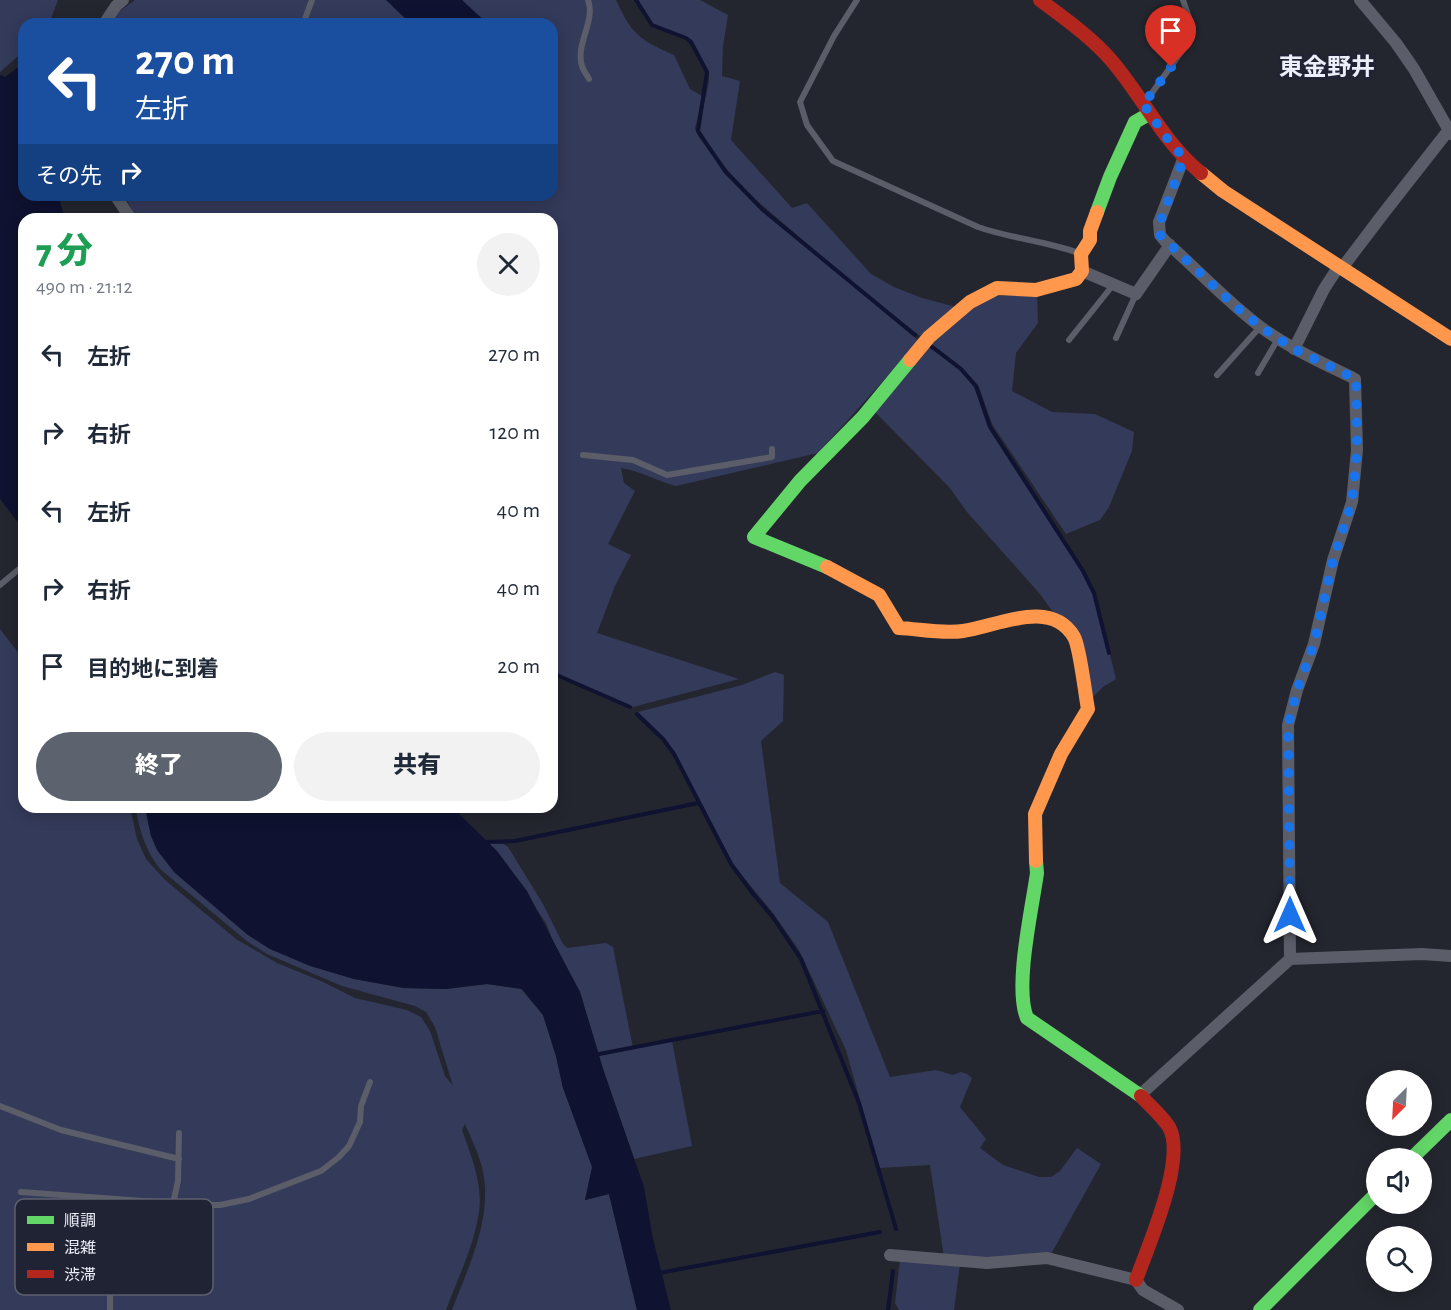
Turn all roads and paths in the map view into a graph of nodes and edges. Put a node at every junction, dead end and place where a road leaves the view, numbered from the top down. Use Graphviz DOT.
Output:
graph roads {
  1 [pos="123,0"];
  2 [pos="312,0"];
  3 [pos="588,0"];
  4 [pos="857,0"];
  5 [pos="1040,0"];
  6 [pos="1183,0"];
  7 [pos="1360,0"];
  8 [pos="108,18"];
  9 [pos="305,18"];
  10 [pos="589,78"];
  11 [pos="1146,108"];
  12 [pos="1450,133"];
  13 [pos="1184,158"];
  14 [pos="1170,245"];
  15 [pos="1081,254"];
  16 [pos="1340,267"];
  17 [pos="1082,271"];
  18 [pos="1113,285"];
  19 [pos="1136,294"];
  20 [pos="1261,327"];
  21 [pos="1116,338"];
  22 [pos="1069,339"];
  23 [pos="1278,339"];
  24 [pos="1451,339"];
  25 [pos="1294,349"];
  26 [pos="1258,372"];
  27 [pos="1217,375"];
  28 [pos="772,448"];
  29 [pos="582,455"];
  30 [pos="18,570"];
  31 [pos="0,585"];
  32 [pos="1451,956"];
  33 [pos="1290,959"];
  34 [pos="370,1082"];
  35 [pos="1140,1095"];
  36 [pos="0,1106"];
  37 [pos="1451,1119"];
  38 [pos="179,1133"];
  39 [pos="1422,1148"];
  40 [pos="179,1159"];
  41 [pos="21,1192"];
  42 [pos="117,1199"];
  43 [pos="173,1199"];
  44 [pos="1366,1204"];
  45 [pos="213,1205"];
  46 [pos="890,1255"];
  47 [pos="1136,1280"];
  48 [pos="1178,1310"];
  49 [pos="1260,1310"];
  1 -- 8 [label="street"];
  2 -- 9 [label="lane"];
  3 -- 10 [label="lane"];
  4 -- 15 [label="lane"];
  5 -- 11 [label="street"];
  6 -- 11 [label="lane"];
  7 -- 12 [label="street"];
  11 -- 13 [label="street"];
  11 -- 15 [label="street"];
  12 -- 16 [label="street"];
  13 -- 14 [label="street"];
  13 -- 16 [label="street"];
  14 -- 19 [label="street"];
  14 -- 20 [label="street"];
  15 -- 17 [label="street"];
  16 -- 24 [label="street"];
  16 -- 25 [label="street"];
  17 -- 18 [label="street"];
  17 -- 35 [label="street"];
  18 -- 19 [label="street"];
  18 -- 22 [label="lane"];
  19 -- 21 [label="lane"];
  20 -- 23 [label="street"];
  20 -- 27 [label="lane"];
  23 -- 25 [label="street"];
  23 -- 26 [label="lane"];
  25 -- 33 [label="street"];
  28 -- 29 [label="lane"];
  30 -- 31 [label="lane"];
  32 -- 33 [label="street"];
  33 -- 35 [label="street"];
  34 -- 45 [label="lane"];
  35 -- 47 [label="street"];
  36 -- 40 [label="lane"];
  37 -- 39 [label="street"];
  38 -- 40 [label="lane"];
  40 -- 43 [label="lane"];
  41 -- 42 [label="lane"];
  44 -- 49 [label="street"];
  46 -- 47 [label="street"];
  47 -- 48 [label="street"];
}
